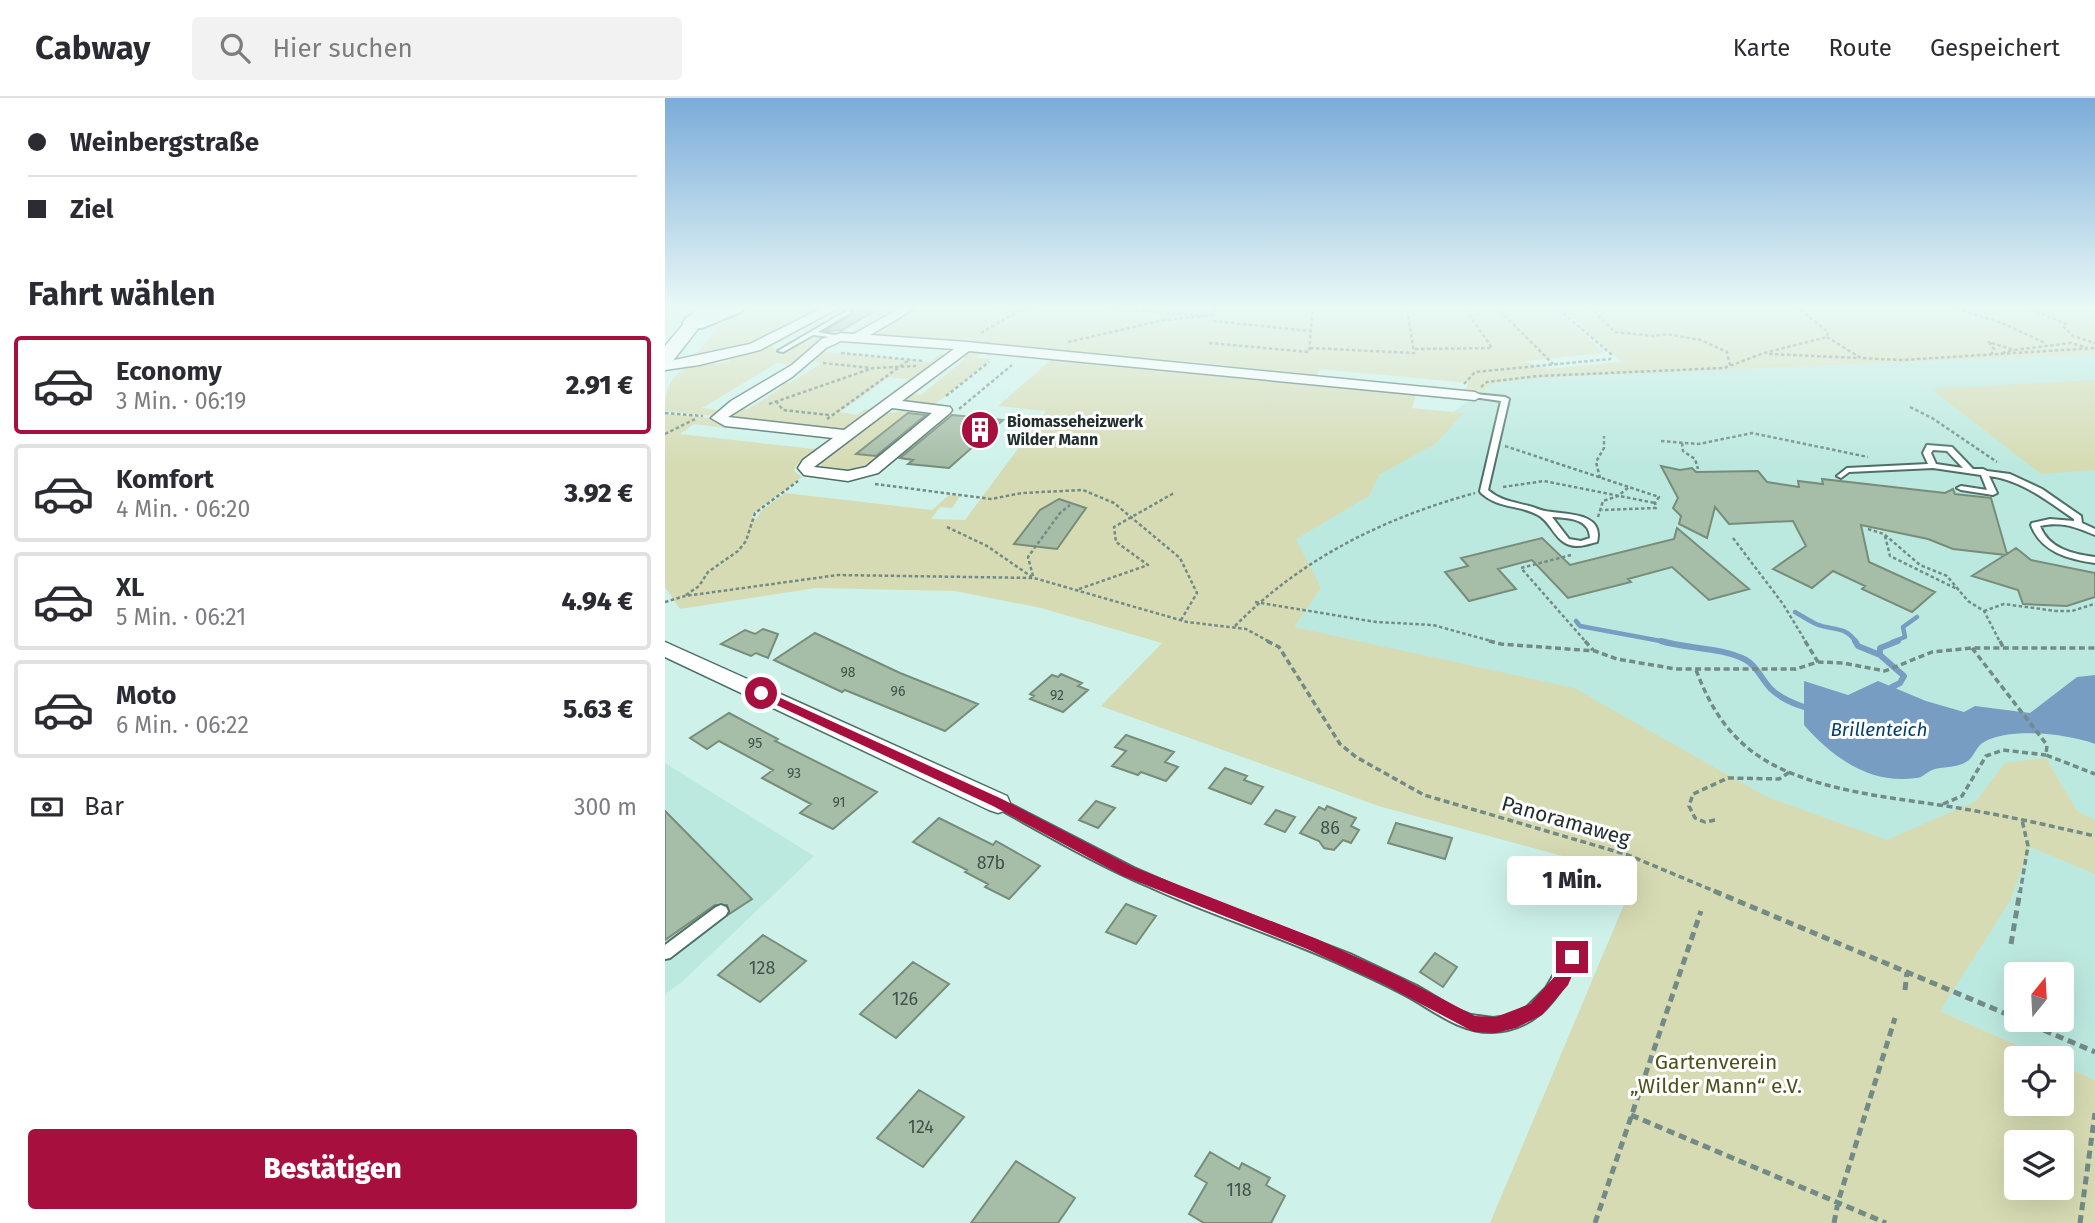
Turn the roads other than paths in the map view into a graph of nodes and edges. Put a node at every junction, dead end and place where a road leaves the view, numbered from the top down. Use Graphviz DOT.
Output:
graph roads {
  1 [pos="705,360"];
  2 [pos="804,360"];
  3 [pos="946,360"];
  4 [pos="1096,360"];
  5 [pos="665,366"];
  6 [pos="1469,395"];
  7 [pos="890,404"];
  8 [pos="846,435"];
  9 [pos="1933,466"];
  10 [pos="1969,469"];
  11 [pos="1983,471"];
  12 [pos="1841,476"];
  13 [pos="1961,488"];
  14 [pos="1542,513"];
  15 [pos="2078,524"];
  16 [pos="2095,532"];
  17 [pos="2095,560"];
  18 [pos="665,649"];
  19 [pos="998,803"];
  20 [pos="721,911"];
  21 [pos="665,953"];
  22 [pos="1572,957"];
  1 -- 5 [label="street"];
  2 -- 8 [label="street"];
  3 -- 7 [label="street"];
  4 -- 6 [label="street"];
  6 -- 14 [label="lane"];
  7 -- 8 [label="street"];
  7 -- 8 [label="street"];
  9 -- 10 [label="lane"];
  9 -- 10 [label="lane"];
  9 -- 12 [label="lane"];
  10 -- 11 [label="lane"];
  11 -- 13 [label="lane"];
  11 -- 15 [label="lane"];
  14 -- 14 [label="lane"];
  15 -- 16 [label="lane"];
  15 -- 17 [label="lane"];
  18 -- 19 [label="street"];
  19 -- 22 [label="lane"];
  20 -- 21 [label="lane"];
}
